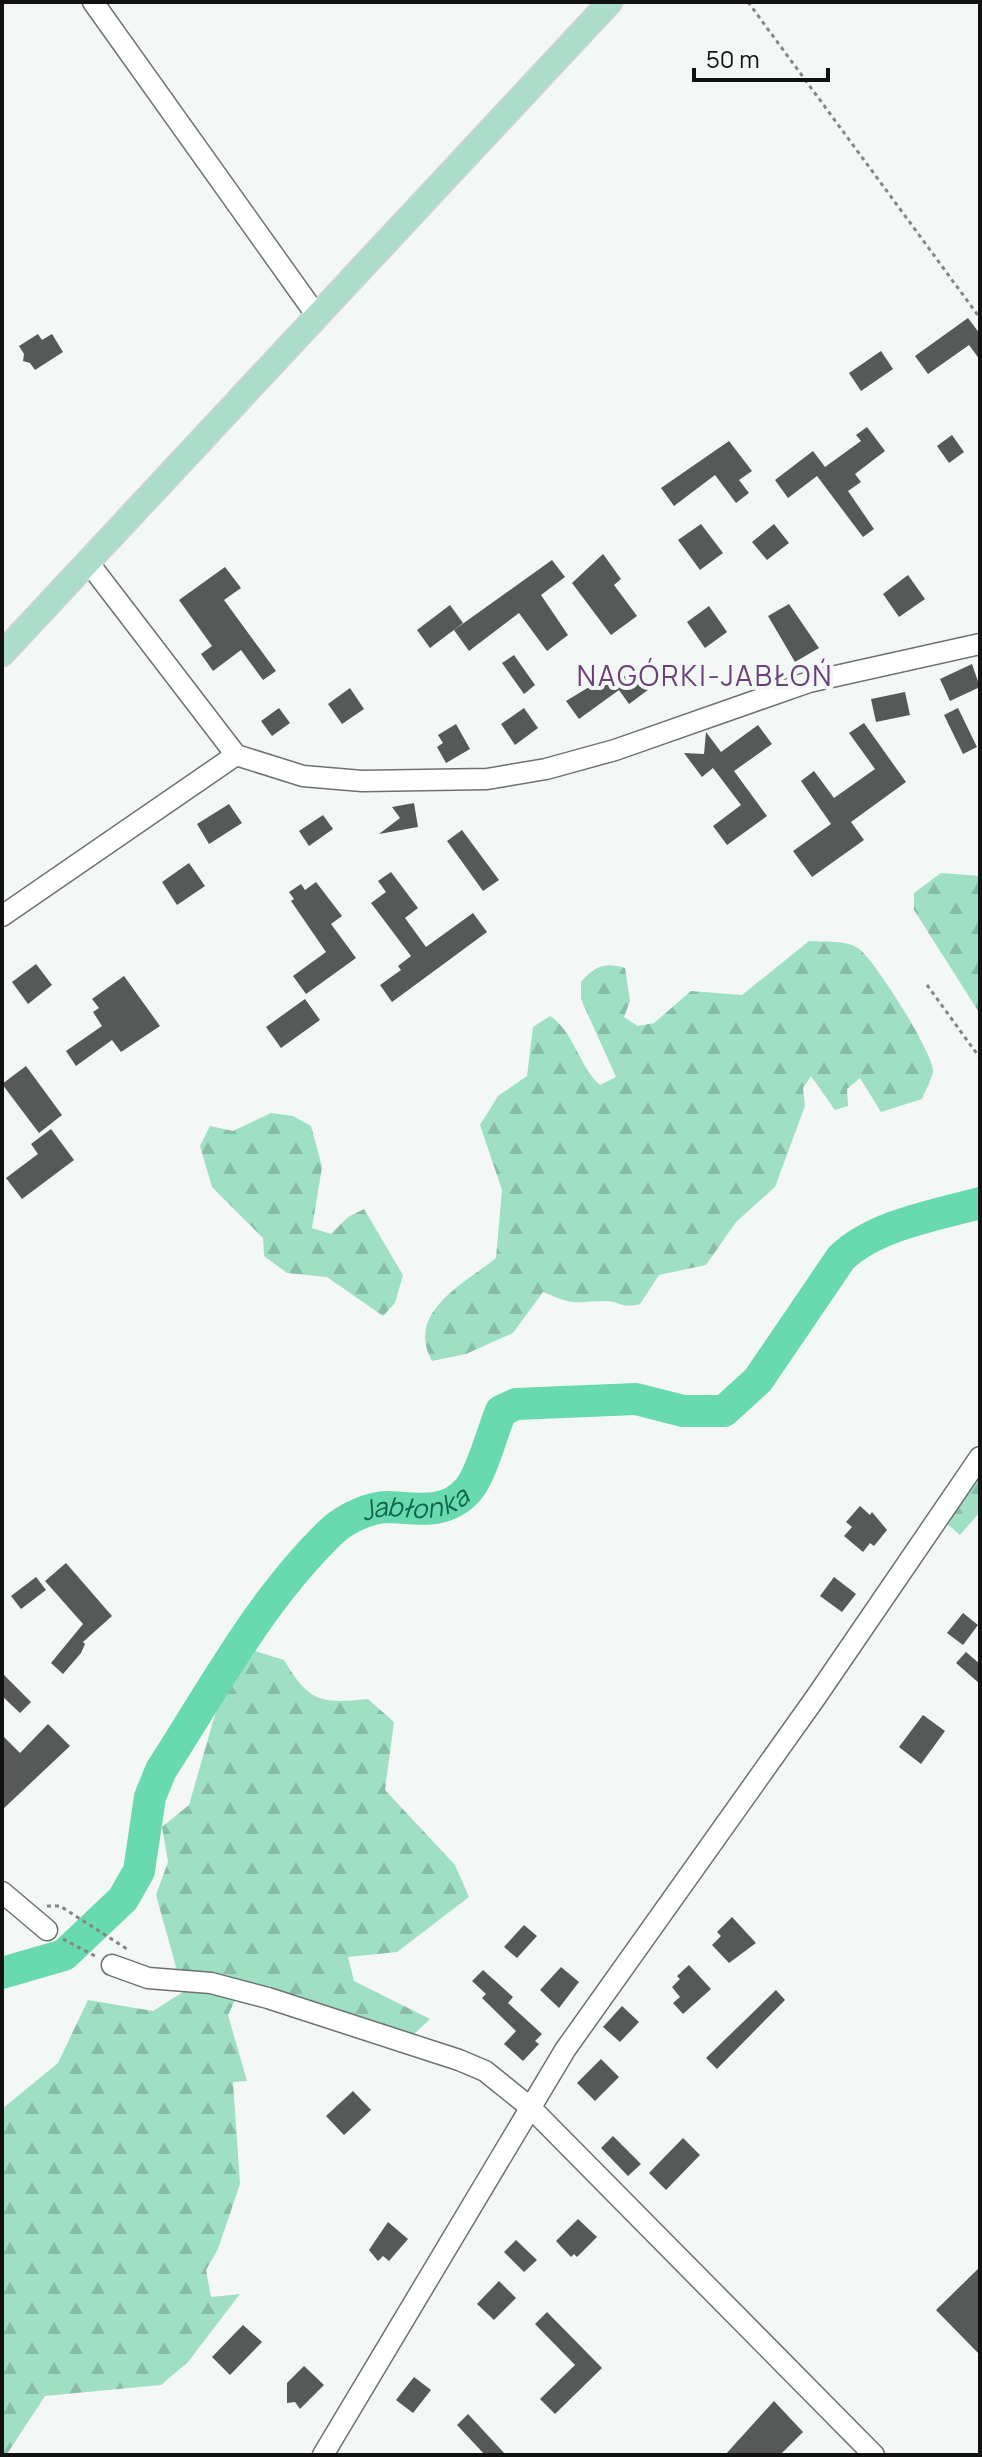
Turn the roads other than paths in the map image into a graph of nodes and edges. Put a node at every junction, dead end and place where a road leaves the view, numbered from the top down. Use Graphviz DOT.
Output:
graph roads {
  1 [pos="93,2"];
  2 [pos="610,2"];
  3 [pos="317,316"];
  4 [pos="88,562"];
  5 [pos="980,644"];
  6 [pos="2,654"];
  7 [pos="236,755"];
  8 [pos="2,916"];
  9 [pos="980,1457"];
  10 [pos="2,1892"];
  11 [pos="47,1930"];
  12 [pos="112,1965"];
  13 [pos="531,2108"];
  14 [pos="323,2455"];
  15 [pos="874,2455"];
  1 -- 3 [label="street"];
  2 -- 3 [label="main road"];
  3 -- 4 [label="main road"];
  4 -- 6 [label="main road"];
  4 -- 7 [label="street"];
  5 -- 7 [label="street"];
  7 -- 8 [label="street"];
  9 -- 13 [label="street"];
  10 -- 11 [label="street"];
  12 -- 13 [label="street"];
  13 -- 14 [label="street"];
  13 -- 15 [label="street"];
}
